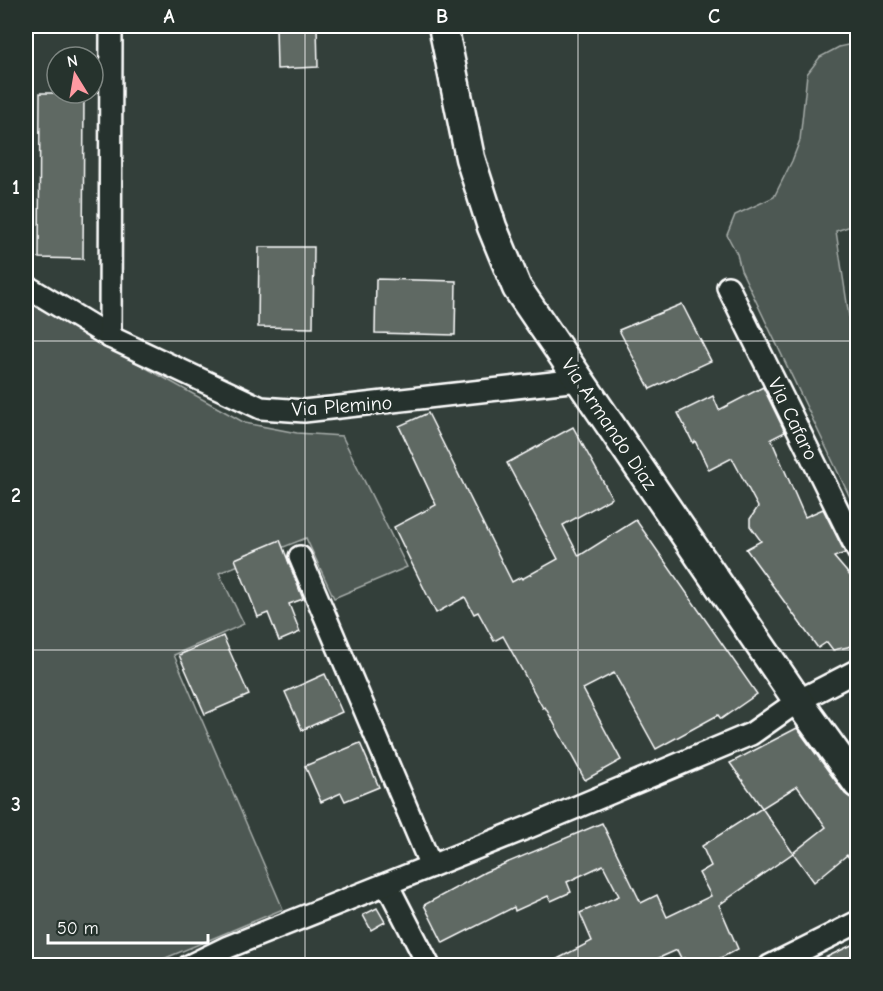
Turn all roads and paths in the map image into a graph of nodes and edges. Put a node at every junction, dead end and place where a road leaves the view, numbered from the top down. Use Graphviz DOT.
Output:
graph roads {
  1 [pos="111,26"];
  2 [pos="443,26"];
  3 [pos="26,286"];
  4 [pos="728,287"];
  5 [pos="110,337"];
  6 [pos="579,380"];
  7 [pos="858,551"];
  8 [pos="300,558"];
  9 [pos="858,670"];
  10 [pos="798,701"];
  11 [pos="858,784"];
  12 [pos="431,866"];
  13 [pos="387,884"];
  14 [pos="858,922"];
  15 [pos="189,966"];
  16 [pos="429,966"];
  17 [pos="770,966"];
  1 -- 5 [label="street"];
  2 -- 6 [label="street, Via Armando Diaz"];
  3 -- 5 [label="street, Via Plemino"];
  4 -- 7 [label="street, Via Cafaro"];
  5 -- 6 [label="street, Via Plemino"];
  6 -- 10 [label="street, Via Armando Diaz"];
  8 -- 12 [label="street"];
  9 -- 10 [label="street"];
  10 -- 11 [label="street, Via Armando Diaz"];
  10 -- 12 [label="street"];
  12 -- 13 [label="street"];
  13 -- 15 [label="street"];
  13 -- 16 [label="street"];
  14 -- 17 [label="street"];
}
